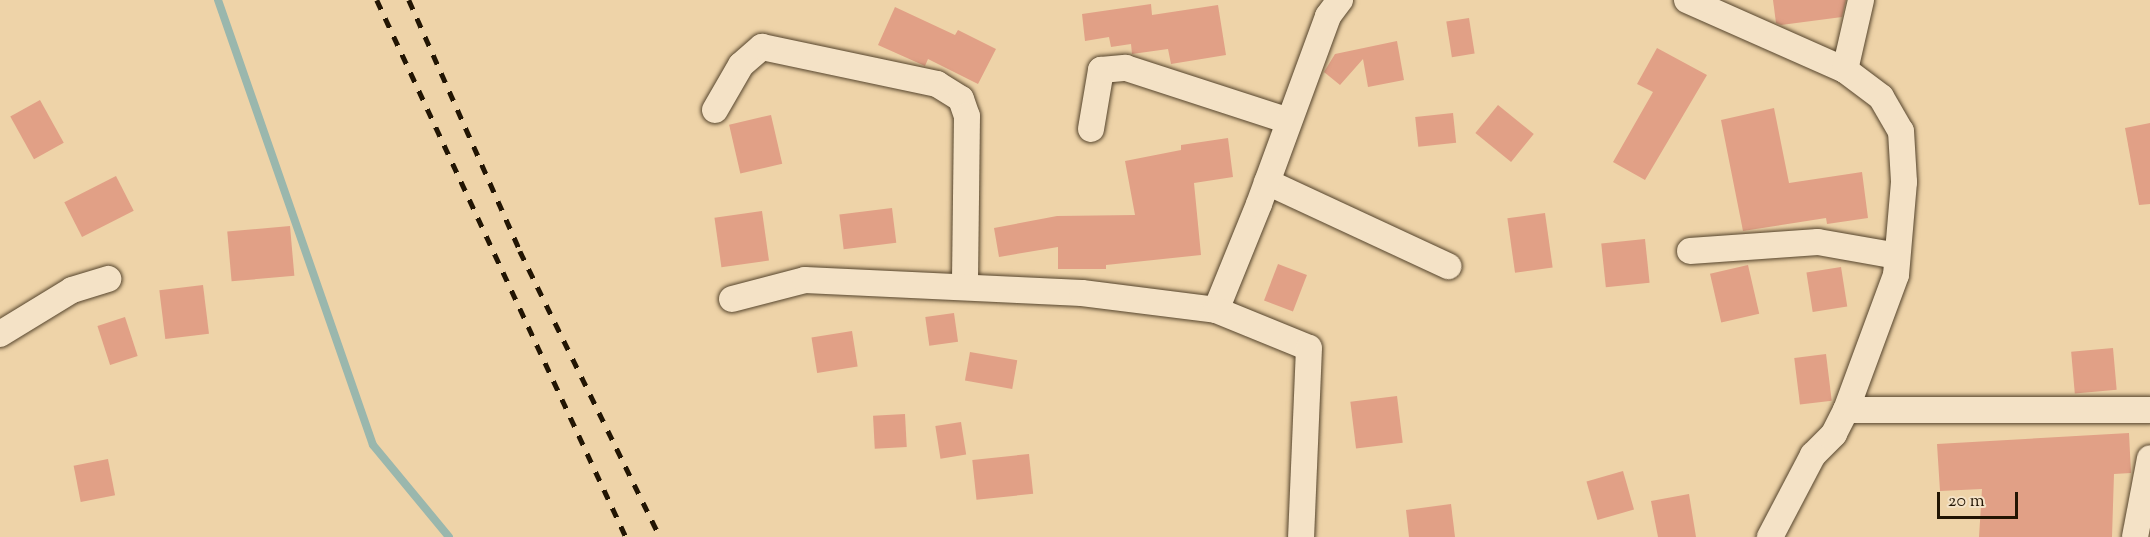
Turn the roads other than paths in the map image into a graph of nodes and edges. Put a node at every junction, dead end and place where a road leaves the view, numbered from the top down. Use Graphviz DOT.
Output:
graph roads {
  1 [pos="1340,0"];
  2 [pos="1687,0"];
  3 [pos="1861,0"];
  4 [pos="1845,70"];
  5 [pos="715,110"];
  6 [pos="1289,121"];
  7 [pos="1091,129"];
  8 [pos="1267,182"];
  9 [pos="1690,251"];
  10 [pos="1897,256"];
  11 [pos="1448,266"];
  12 [pos="108,279"];
  13 [pos="965,287"];
  14 [pos="732,299"];
  15 [pos="1216,310"];
  16 [pos="0,334"];
  17 [pos="1846,410"];
  18 [pos="2150,410"];
  19 [pos="2150,458"];
  20 [pos="1301,537"];
  21 [pos="1770,537"];
  22 [pos="2135,537"];
  1 -- 6 [label="street"];
  2 -- 4 [label="street"];
  3 -- 4 [label="street"];
  4 -- 10 [label="street"];
  5 -- 13 [label="street"];
  6 -- 7 [label="street"];
  6 -- 8 [label="street"];
  8 -- 11 [label="street"];
  8 -- 15 [label="street"];
  9 -- 10 [label="street"];
  10 -- 17 [label="street"];
  12 -- 16 [label="street"];
  13 -- 14 [label="street"];
  13 -- 15 [label="street"];
  15 -- 20 [label="street"];
  17 -- 18 [label="street"];
  17 -- 21 [label="street"];
  19 -- 22 [label="street"];
}
